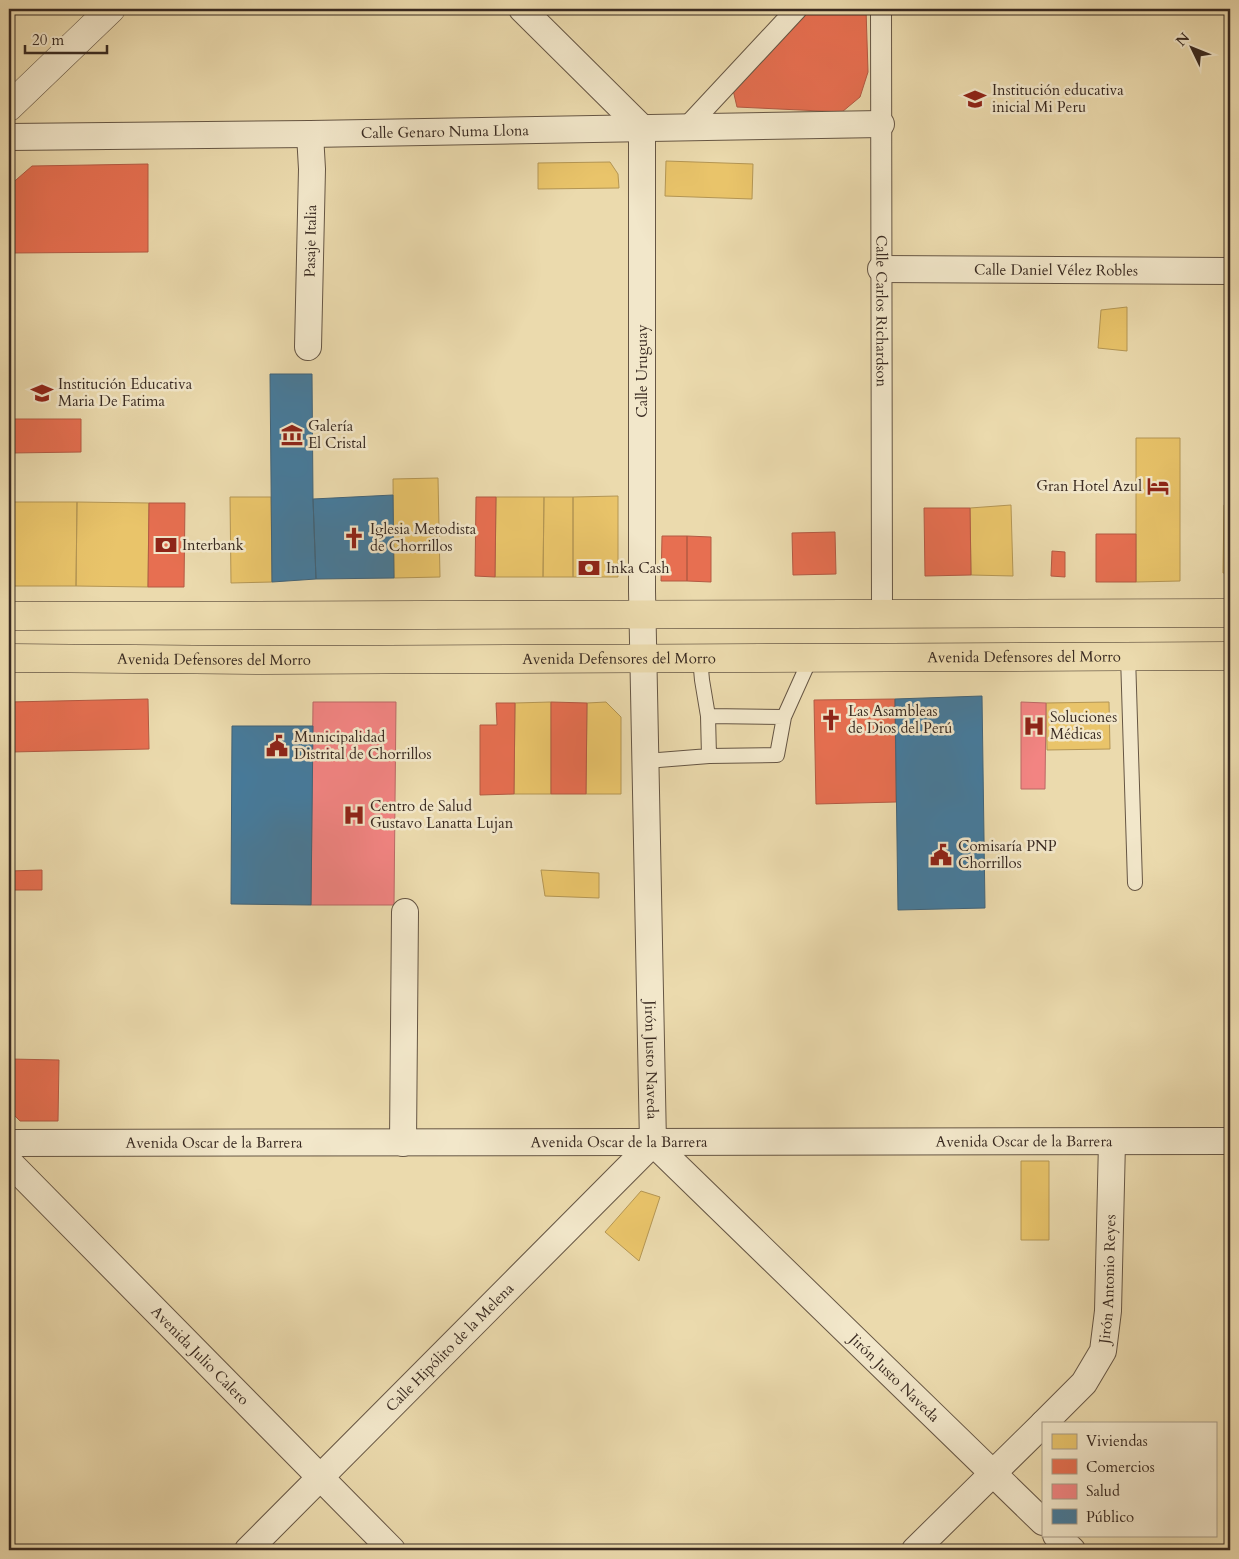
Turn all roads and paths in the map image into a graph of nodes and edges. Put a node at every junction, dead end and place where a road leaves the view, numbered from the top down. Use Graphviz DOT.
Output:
graph roads {
  1 [pos="111,9"];
  2 [pos="522,9"];
  3 [pos="797,9"];
  4 [pos="881,9"];
  5 [pos="9,107"];
  6 [pos="881,124"];
  7 [pos="687,127"];
  8 [pos="642,128"];
  9 [pos="310,134"];
  10 [pos="9,137"];
  11 [pos="881,270"];
  12 [pos="1230,271"];
  13 [pos="308,347"];
  14 [pos="1230,613"];
  15 [pos="882,614"];
  16 [pos="643,615"];
  17 [pos="9,616"];
  18 [pos="1128,656"];
  19 [pos="1230,656"];
  20 [pos="811,657"];
  21 [pos="9,658"];
  22 [pos="644,658"];
  23 [pos="700,658"];
  24 [pos="708,716"];
  25 [pos="784,717"];
  26 [pos="709,756"];
  27 [pos="646,761"];
  28 [pos="1135,883"];
  29 [pos="405,912"];
  30 [pos="1230,1141"];
  31 [pos="1112,1142"];
  32 [pos="9,1143"];
  33 [pos="403,1143"];
  34 [pos="653,1143"];
  35 [pos="9,1162"];
  36 [pos="1044,1422"];
  37 [pos="1042,1424"];
  38 [pos="993,1473"];
  39 [pos="319,1478"];
  40 [pos="1042,1521"];
  41 [pos="1057,1536"];
  42 [pos="248,1550"];
  43 [pos="392,1550"];
  44 [pos="915,1550"];
  45 [pos="1072,1550"];
  1 -- 5 [label="street"];
  2 -- 8 [label="street"];
  3 -- 7 [label="street"];
  4 -- 6 [label="street, Calle Carlos Richardson"];
  6 -- 7 [label="street, Calle Genaro Numa Llona"];
  6 -- 11 [label="street, Calle Carlos Richardson"];
  7 -- 8 [label="street, Calle Genaro Numa Llona"];
  8 -- 9 [label="street, Calle Genaro Numa Llona"];
  8 -- 16 [label="street, Calle Uruguay"];
  9 -- 10 [label="street, Calle Genaro Numa Llona"];
  9 -- 13 [label="street, Pasaje Italia"];
  11 -- 12 [label="street, Calle Daniel Vélez Robles"];
  11 -- 15 [label="street, Calle Carlos Richardson"];
  14 -- 15 [label="main road"];
  15 -- 16 [label="main road"];
  16 -- 17 [label="main road"];
  16 -- 22 [label="street, Jirón Justo Naveda"];
  18 -- 19 [label="main road, Avenida Defensores del Morro"];
  18 -- 20 [label="main road, Avenida Defensores del Morro"];
  18 -- 28 [label="lane"];
  20 -- 23 [label="main road, Avenida Defensores del Morro"];
  20 -- 25 [label="lane"];
  21 -- 22 [label="main road, Avenida Defensores del Morro"];
  22 -- 23 [label="main road, Avenida Defensores del Morro"];
  22 -- 27 [label="street, Jirón Justo Naveda"];
  23 -- 24 [label="lane"];
  24 -- 25 [label="lane"];
  24 -- 26 [label="lane"];
  25 -- 26 [label="lane"];
  26 -- 27 [label="lane"];
  27 -- 34 [label="street, Jirón Justo Naveda"];
  29 -- 33 [label="street"];
  30 -- 31 [label="street, Avenida Oscar de la Barrera"];
  31 -- 34 [label="street, Avenida Oscar de la Barrera"];
  31 -- 36 [label="street, Jirón Antonio Reyes"];
  32 -- 33 [label="street, Avenida Oscar de la Barrera"];
  33 -- 34 [label="street, Avenida Oscar de la Barrera"];
  34 -- 38 [label="street, Jirón Justo Naveda"];
  34 -- 39 [label="street, Calle Hipólito de la Melena"];
  35 -- 39 [label="street, Avenida Julio Calero"];
  37 -- 38 [label="street, Jirón Antonio Reyes"];
  38 -- 40 [label="street, Jirón Justo Naveda"];
  38 -- 44 [label="street, Jirón Antonio Reyes"];
  39 -- 42 [label="street, Calle Hipólito de la Melena"];
  39 -- 43 [label="street, Avenida Julio Calero"];
  41 -- 45 [label="street"];
}
